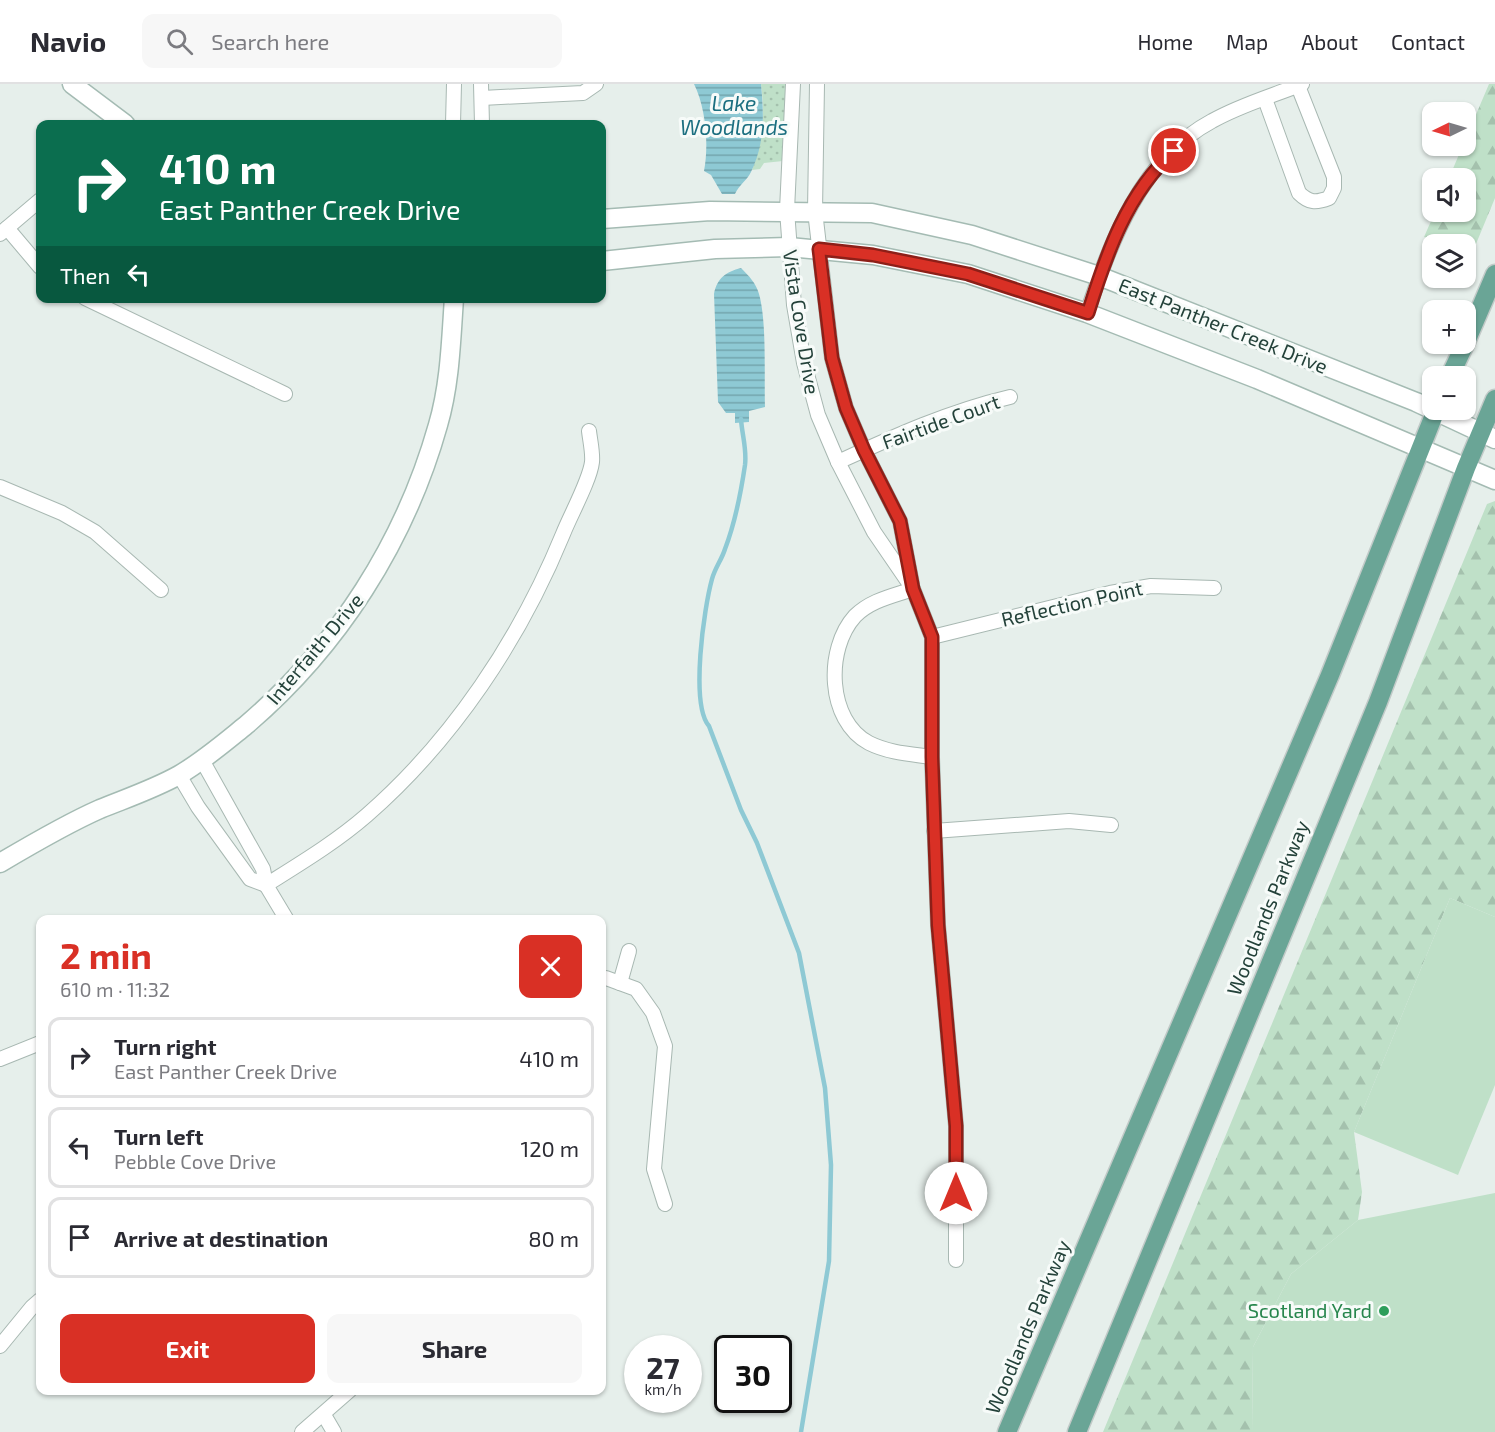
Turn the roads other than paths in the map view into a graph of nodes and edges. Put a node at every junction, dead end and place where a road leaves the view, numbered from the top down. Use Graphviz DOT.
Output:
graph roads {
  1 [pos="72,84"];
  2 [pos="454,84"];
  3 [pos="481,84"];
  4 [pos="596,84"];
  5 [pos="793,84"];
  6 [pos="817,84"];
  7 [pos="1300,85"];
  8 [pos="482,99"];
  9 [pos="1264,99"];
  10 [pos="117,120"];
  11 [pos="453,120"];
  12 [pos="482,120"];
  13 [pos="36,203"];
  14 [pos="787,210"];
  15 [pos="816,211"];
  16 [pos="606,219"];
  17 [pos="4,231"];
  18 [pos="789,247"];
  19 [pos="819,249"];
  20 [pos="606,261"];
  21 [pos="36,263"];
  22 [pos="1495,274"];
  23 [pos="1100,276"];
  24 [pos="95,303"];
  25 [pos="454,303"];
  26 [pos="1088,313"];
  27 [pos="1476,318"];
  28 [pos="285,394"];
  29 [pos="1010,397"];
  30 [pos="1495,399"];
  31 [pos="1422,405"];
  32 [pos="1432,420"];
  33 [pos="1455,420"];
  34 [pos="589,431"];
  35 [pos="1488,436"];
  36 [pos="1420,447"];
  37 [pos="864,450"];
  38 [pos="838,462"];
  39 [pos="1466,468"];
  40 [pos="1495,480"];
  41 [pos="0,487"];
  42 [pos="1214,588"];
  43 [pos="913,589"];
  44 [pos="162,590"];
  45 [pos="932,637"];
  46 [pos="932,757"];
  47 [pos="202,760"];
  48 [pos="179,775"];
  49 [pos="1111,825"];
  50 [pos="934,831"];
  51 [pos="0,863"];
  52 [pos="266,885"];
  53 [pos="284,915"];
  54 [pos="629,951"];
  55 [pos="606,979"];
  56 [pos="620,983"];
  57 [pos="36,1045"];
  58 [pos="0,1059"];
  59 [pos="665,1204"];
  60 [pos="956,1260"];
  61 [pos="36,1303"];
  62 [pos="0,1346"];
  63 [pos="345,1395"];
  64 [pos="324,1415"];
  65 [pos="302,1432"];
  66 [pos="334,1432"];
  67 [pos="1007,1432"];
  68 [pos="1077,1432"];
  1 -- 10 [label="street"];
  2 -- 11 [label="street"];
  3 -- 8 [label="street"];
  4 -- 8 [label="street"];
  5 -- 14 [label="street, Vista Cove Drive"];
  6 -- 15 [label="street, Vista Cove Drive"];
  7 -- 9 [label="street"];
  7 -- 9 [label="street"];
  8 -- 12 [label="street"];
  9 -- 23 [label="street"];
  13 -- 17 [label="street"];
  14 -- 15 [label="street, East Panther Creek Drive"];
  14 -- 16 [label="street, East Panther Creek Drive"];
  14 -- 18 [label="street, Vista Cove Drive"];
  15 -- 19 [label="street, Vista Cove Drive"];
  15 -- 23 [label="street, East Panther Creek Drive"];
  17 -- 21 [label="street"];
  18 -- 19 [label="street, East Panther Creek Drive"];
  18 -- 20 [label="street, East Panther Creek Drive"];
  18 -- 38 [label="street, Vista Cove Drive"];
  19 -- 26 [label="street, East Panther Creek Drive"];
  19 -- 37 [label="street, Vista Cove Drive"];
  22 -- 27 [label="main road"];
  23 -- 26 [label="street"];
  23 -- 31 [label="street, East Panther Creek Drive"];
  24 -- 28 [label="street"];
  25 -- 47 [label="street, Interfaith Drive"];
  26 -- 36 [label="street, East Panther Creek Drive"];
  29 -- 37 [label="street, Fairtide Court"];
  30 -- 35 [label="main road, Woodlands Parkway"];
  32 -- 36 [label="main road, Woodlands Parkway"];
  33 -- 35 [label="street, East Panther Creek Drive"];
  34 -- 52 [label="street"];
  35 -- 39 [label="main road, Woodlands Parkway"];
  36 -- 39 [label="street, East Panther Creek Drive"];
  36 -- 67 [label="main road, Woodlands Parkway"];
  37 -- 38 [label="street, Fairtide Court"];
  37 -- 43 [label="street, Vista Cove Drive"];
  38 -- 43 [label="street, Vista Cove Drive"];
  39 -- 40 [label="street, East Panther Creek Drive"];
  39 -- 68 [label="main road, Woodlands Parkway"];
  41 -- 44 [label="street"];
  42 -- 45 [label="street, Reflection Point"];
  43 -- 45 [label="street, Vista Cove Drive"];
  43 -- 46 [label="street"];
  45 -- 46 [label="street, Vista Cove Drive"];
  46 -- 50 [label="street, Vista Cove Drive"];
  47 -- 48 [label="street, Interfaith Drive"];
  47 -- 52 [label="street"];
  48 -- 51 [label="street, Interfaith Drive"];
  48 -- 52 [label="street"];
  49 -- 50 [label="street"];
  50 -- 60 [label="street, Vista Cove Drive"];
  52 -- 53 [label="street"];
  54 -- 56 [label="street"];
  55 -- 56 [label="street"];
  56 -- 59 [label="street"];
  57 -- 58 [label="street"];
  61 -- 62 [label="street"];
  63 -- 64 [label="street"];
  64 -- 65 [label="street"];
  64 -- 66 [label="street"];
}
